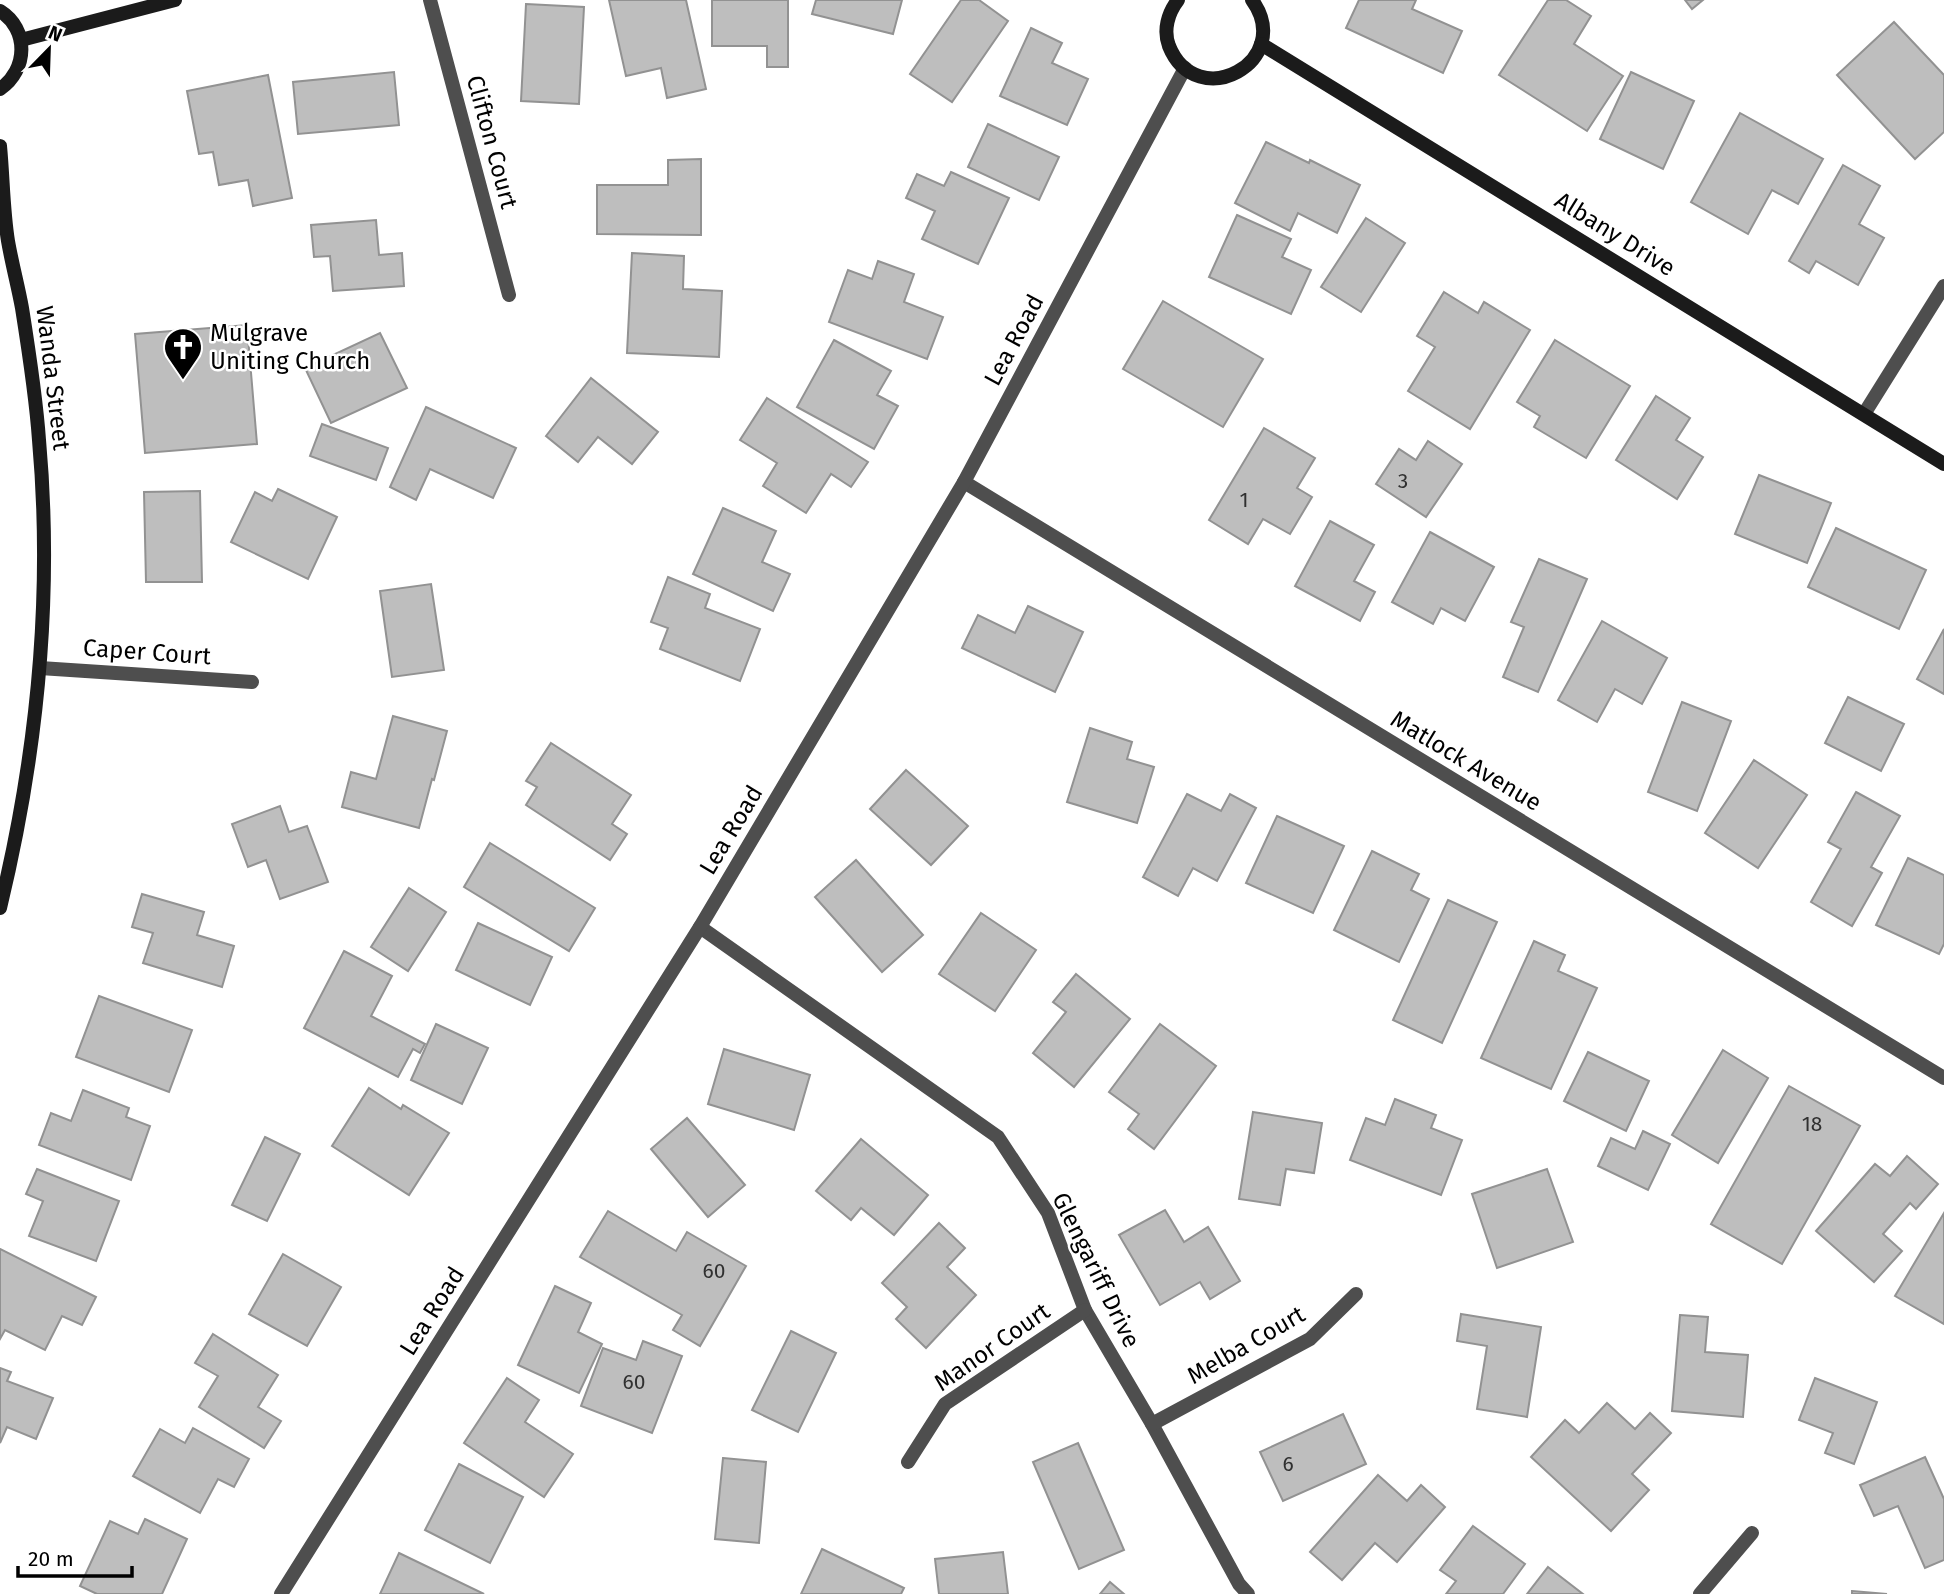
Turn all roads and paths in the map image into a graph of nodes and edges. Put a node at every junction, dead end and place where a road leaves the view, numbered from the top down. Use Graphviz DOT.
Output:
graph roads {
  1 [pos="175,0"];
  2 [pos="430,0"];
  3 [pos="1252,0"];
  4 [pos="1170,3"];
  5 [pos="0,10"];
  6 [pos="22,40"];
  7 [pos="1261,44"];
  8 [pos="1185,68"];
  9 [pos="0,89"];
  10 [pos="0,146"];
  11 [pos="1944,286"];
  12 [pos="509,295"];
  13 [pos="1864,414"];
  14 [pos="1944,464"];
  15 [pos="964,482"];
  16 [pos="40,668"];
  17 [pos="252,682"];
  18 [pos="0,908"];
  19 [pos="700,927"];
  20 [pos="1944,1078"];
  21 [pos="1356,1294"];
  22 [pos="1085,1310"];
  23 [pos="1152,1424"];
  24 [pos="908,1462"];
  25 [pos="1752,1533"];
  26 [pos="281,1594"];
  27 [pos="1248,1594"];
  28 [pos="1700,1594"];
  1 -- 6 [label="street"];
  2 -- 12 [label="street, Clifton Court"];
  3 -- 7 [label="street"];
  4 -- 8 [label="street"];
  5 -- 6 [label="street"];
  6 -- 9 [label="street"];
  7 -- 8 [label="street"];
  7 -- 13 [label="street, Albany Drive"];
  8 -- 15 [label="street, Lea Road"];
  10 -- 16 [label="street, Wanda Street"];
  11 -- 13 [label="street"];
  13 -- 14 [label="street, Albany Drive"];
  15 -- 19 [label="street, Lea Road"];
  15 -- 20 [label="street, Matlock Avenue"];
  16 -- 17 [label="street, Caper Court"];
  16 -- 18 [label="street, Wanda Street"];
  19 -- 22 [label="street, Glengariff Drive"];
  19 -- 26 [label="street, Lea Road"];
  21 -- 23 [label="street, Melba Court"];
  22 -- 23 [label="street, Glengariff Drive"];
  22 -- 24 [label="street, Manor Court"];
  23 -- 27 [label="street, Glengariff Drive"];
  25 -- 28 [label="street"];
}
